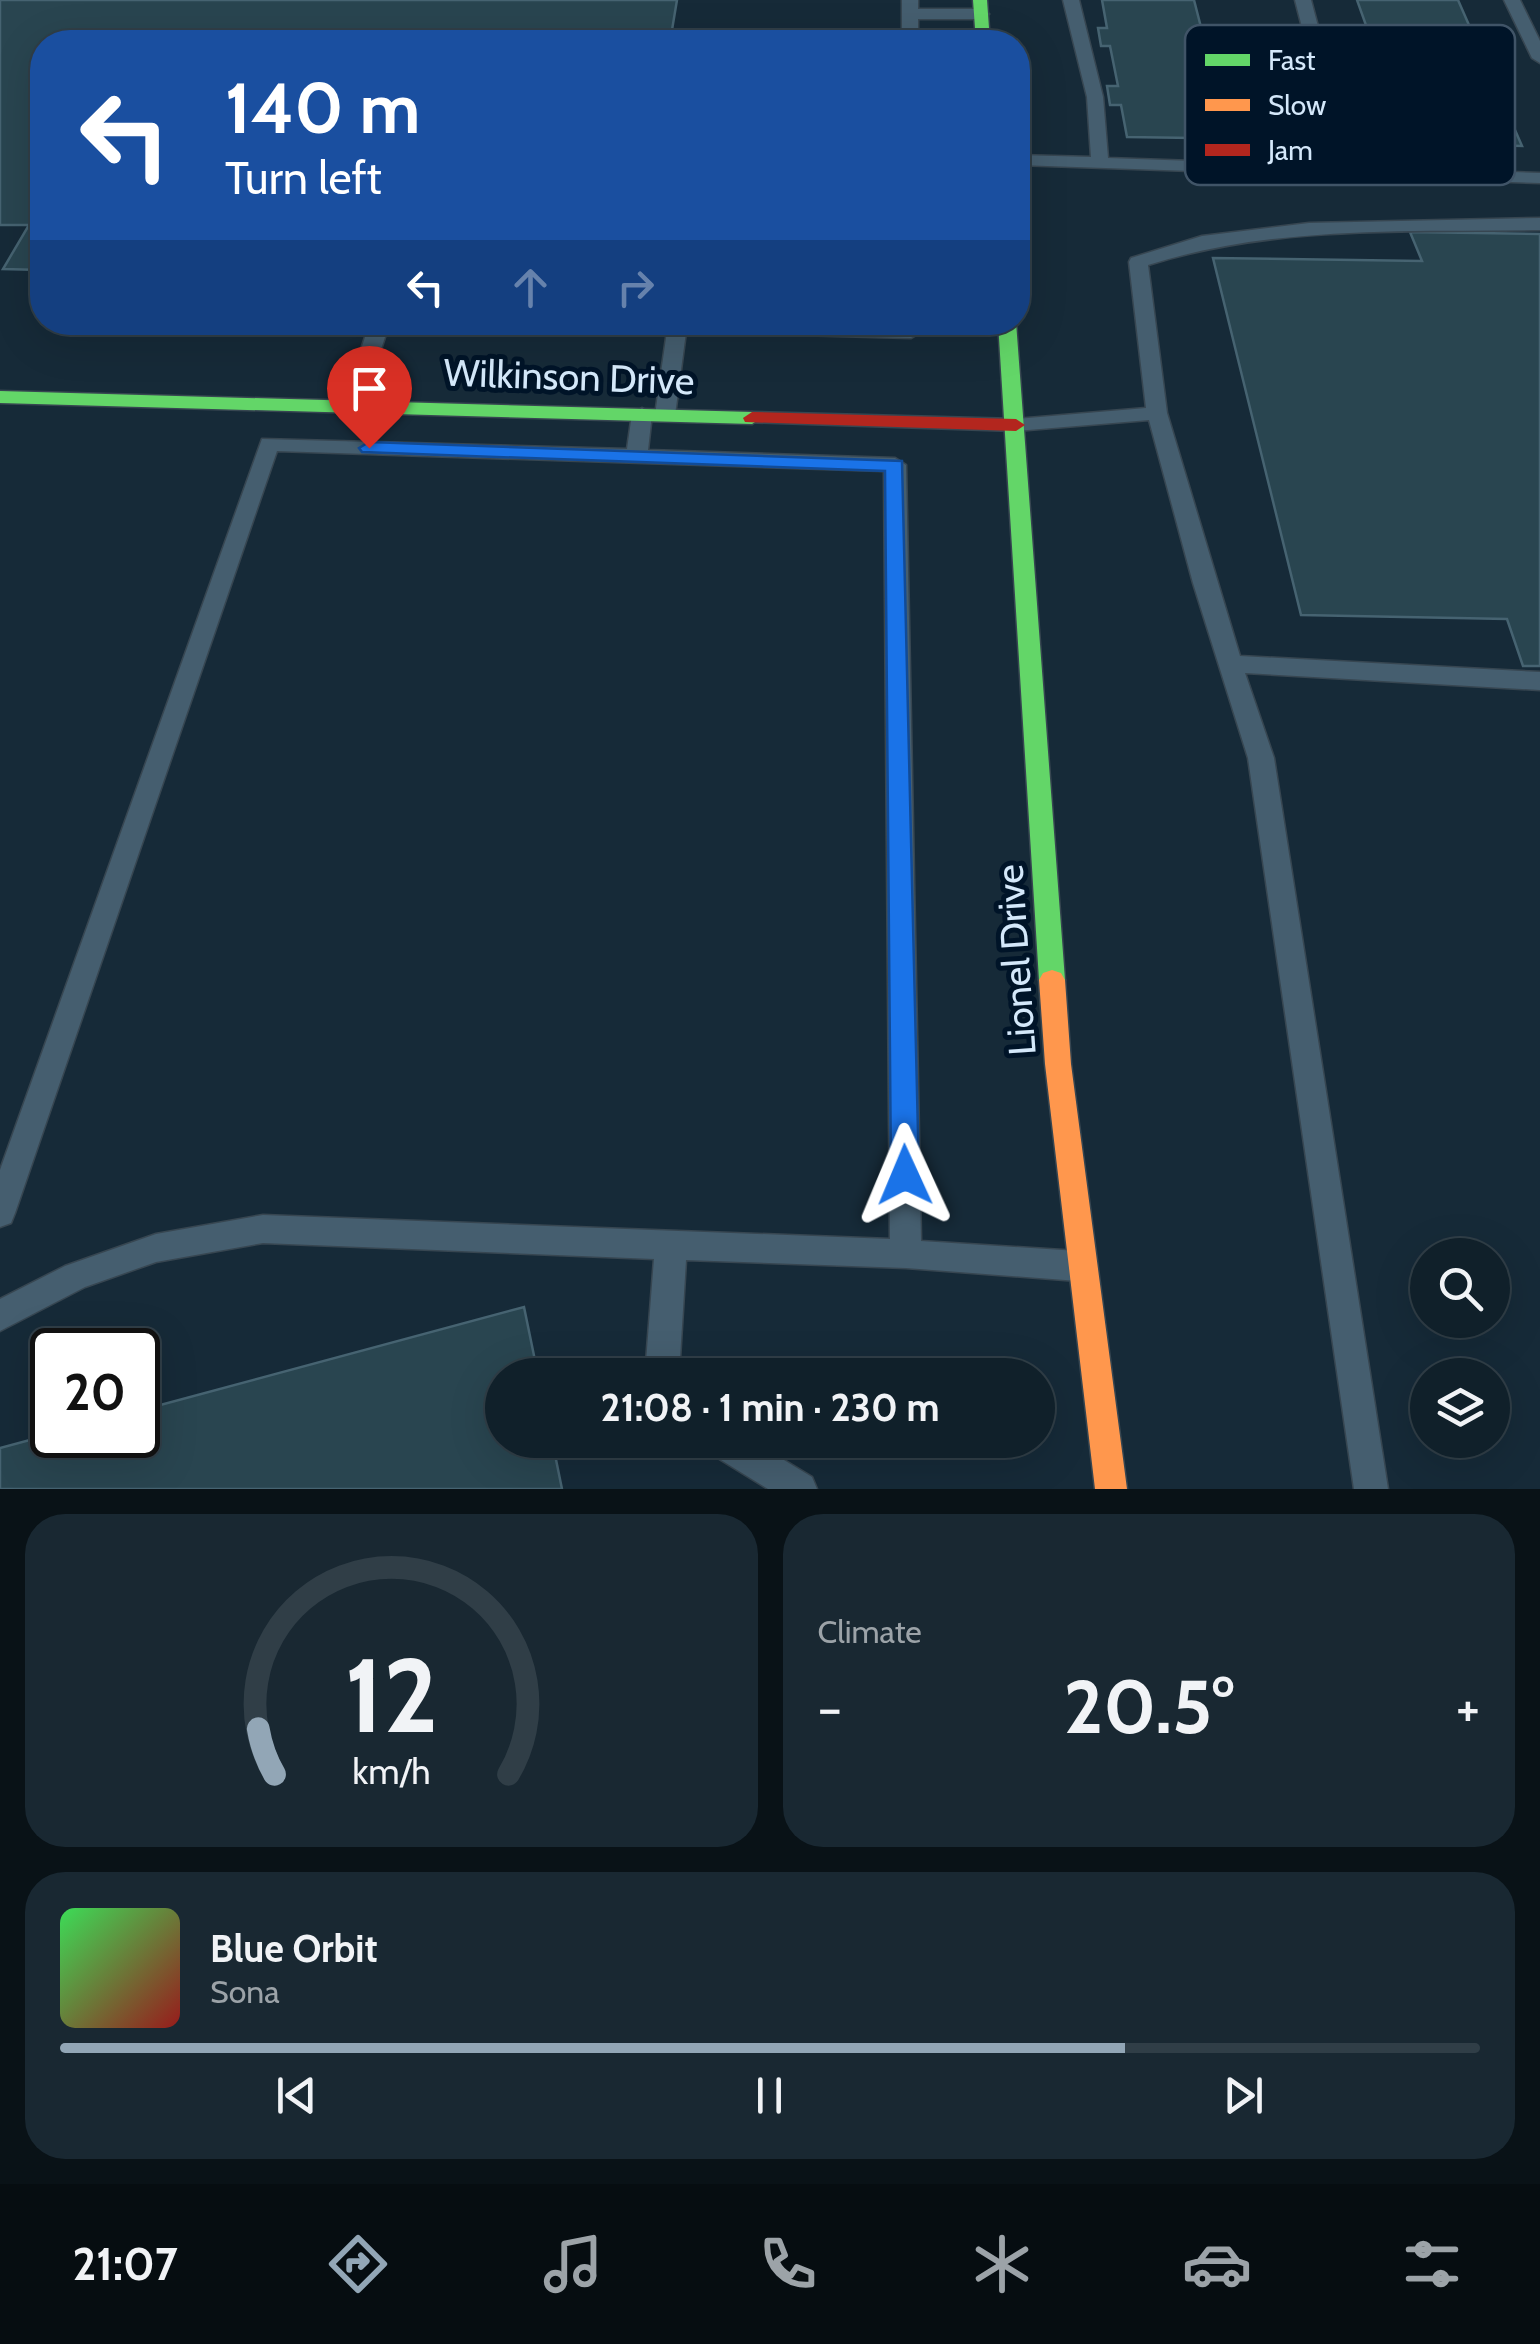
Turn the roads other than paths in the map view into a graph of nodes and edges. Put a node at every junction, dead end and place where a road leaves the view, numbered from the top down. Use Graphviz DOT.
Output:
graph roads {
  1 [pos="1071,0"];
  2 [pos="1303,0"];
  3 [pos="1512,0"];
  4 [pos="910,7"];
  5 [pos="980,7"];
  6 [pos="1310,25"];
  7 [pos="1540,58"];
  8 [pos="1030,160"];
  9 [pos="1100,163"];
  10 [pos="1185,166"];
  11 [pos="1515,177"];
  12 [pos="1540,178"];
  13 [pos="1540,224"];
  14 [pos="376,335"];
  15 [pos="674,335"];
  16 [pos="1008,335"];
  17 [pos="0,397"];
  18 [pos="352,406"];
  19 [pos="1156,413"];
  20 [pos="654,415"];
  21 [pos="1016,424"];
  22 [pos="636,459"];
  23 [pos="1230,664"];
  24 [pos="1540,681"];
  25 [pos="0,1213"];
  26 [pos="671,1245"];
  27 [pos="906,1254"];
  28 [pos="1083,1266"];
  29 [pos="0,1316"];
  30 [pos="663,1358"];
  31 [pos="749,1458"];
  32 [pos="800,1489"];
  33 [pos="1111,1489"];
  34 [pos="1370,1489"];
  1 -- 9 [label="lane"];
  2 -- 6 [label="lane"];
  3 -- 7 [label="lane"];
  4 -- 5 [label="lane"];
  8 -- 9 [label="lane"];
  9 -- 10 [label="lane"];
  11 -- 12 [label="lane"];
  13 -- 19 [label="lane"];
  14 -- 18 [label="lane"];
  15 -- 20 [label="lane"];
  16 -- 21 [label="street, Lionel Drive"];
  17 -- 18 [label="street, Wilkinson Drive"];
  18 -- 20 [label="street, Wilkinson Drive"];
  19 -- 21 [label="lane"];
  19 -- 23 [label="lane"];
  20 -- 21 [label="street, Wilkinson Drive"];
  20 -- 22 [label="lane"];
  21 -- 28 [label="street, Lionel Drive"];
  22 -- 25 [label="lane"];
  22 -- 27 [label="lane"];
  23 -- 24 [label="lane"];
  23 -- 34 [label="lane"];
  26 -- 27 [label="lane"];
  26 -- 29 [label="lane"];
  26 -- 30 [label="lane"];
  27 -- 28 [label="lane"];
  28 -- 33 [label="street, Lionel Drive"];
  31 -- 32 [label="lane"];
}
